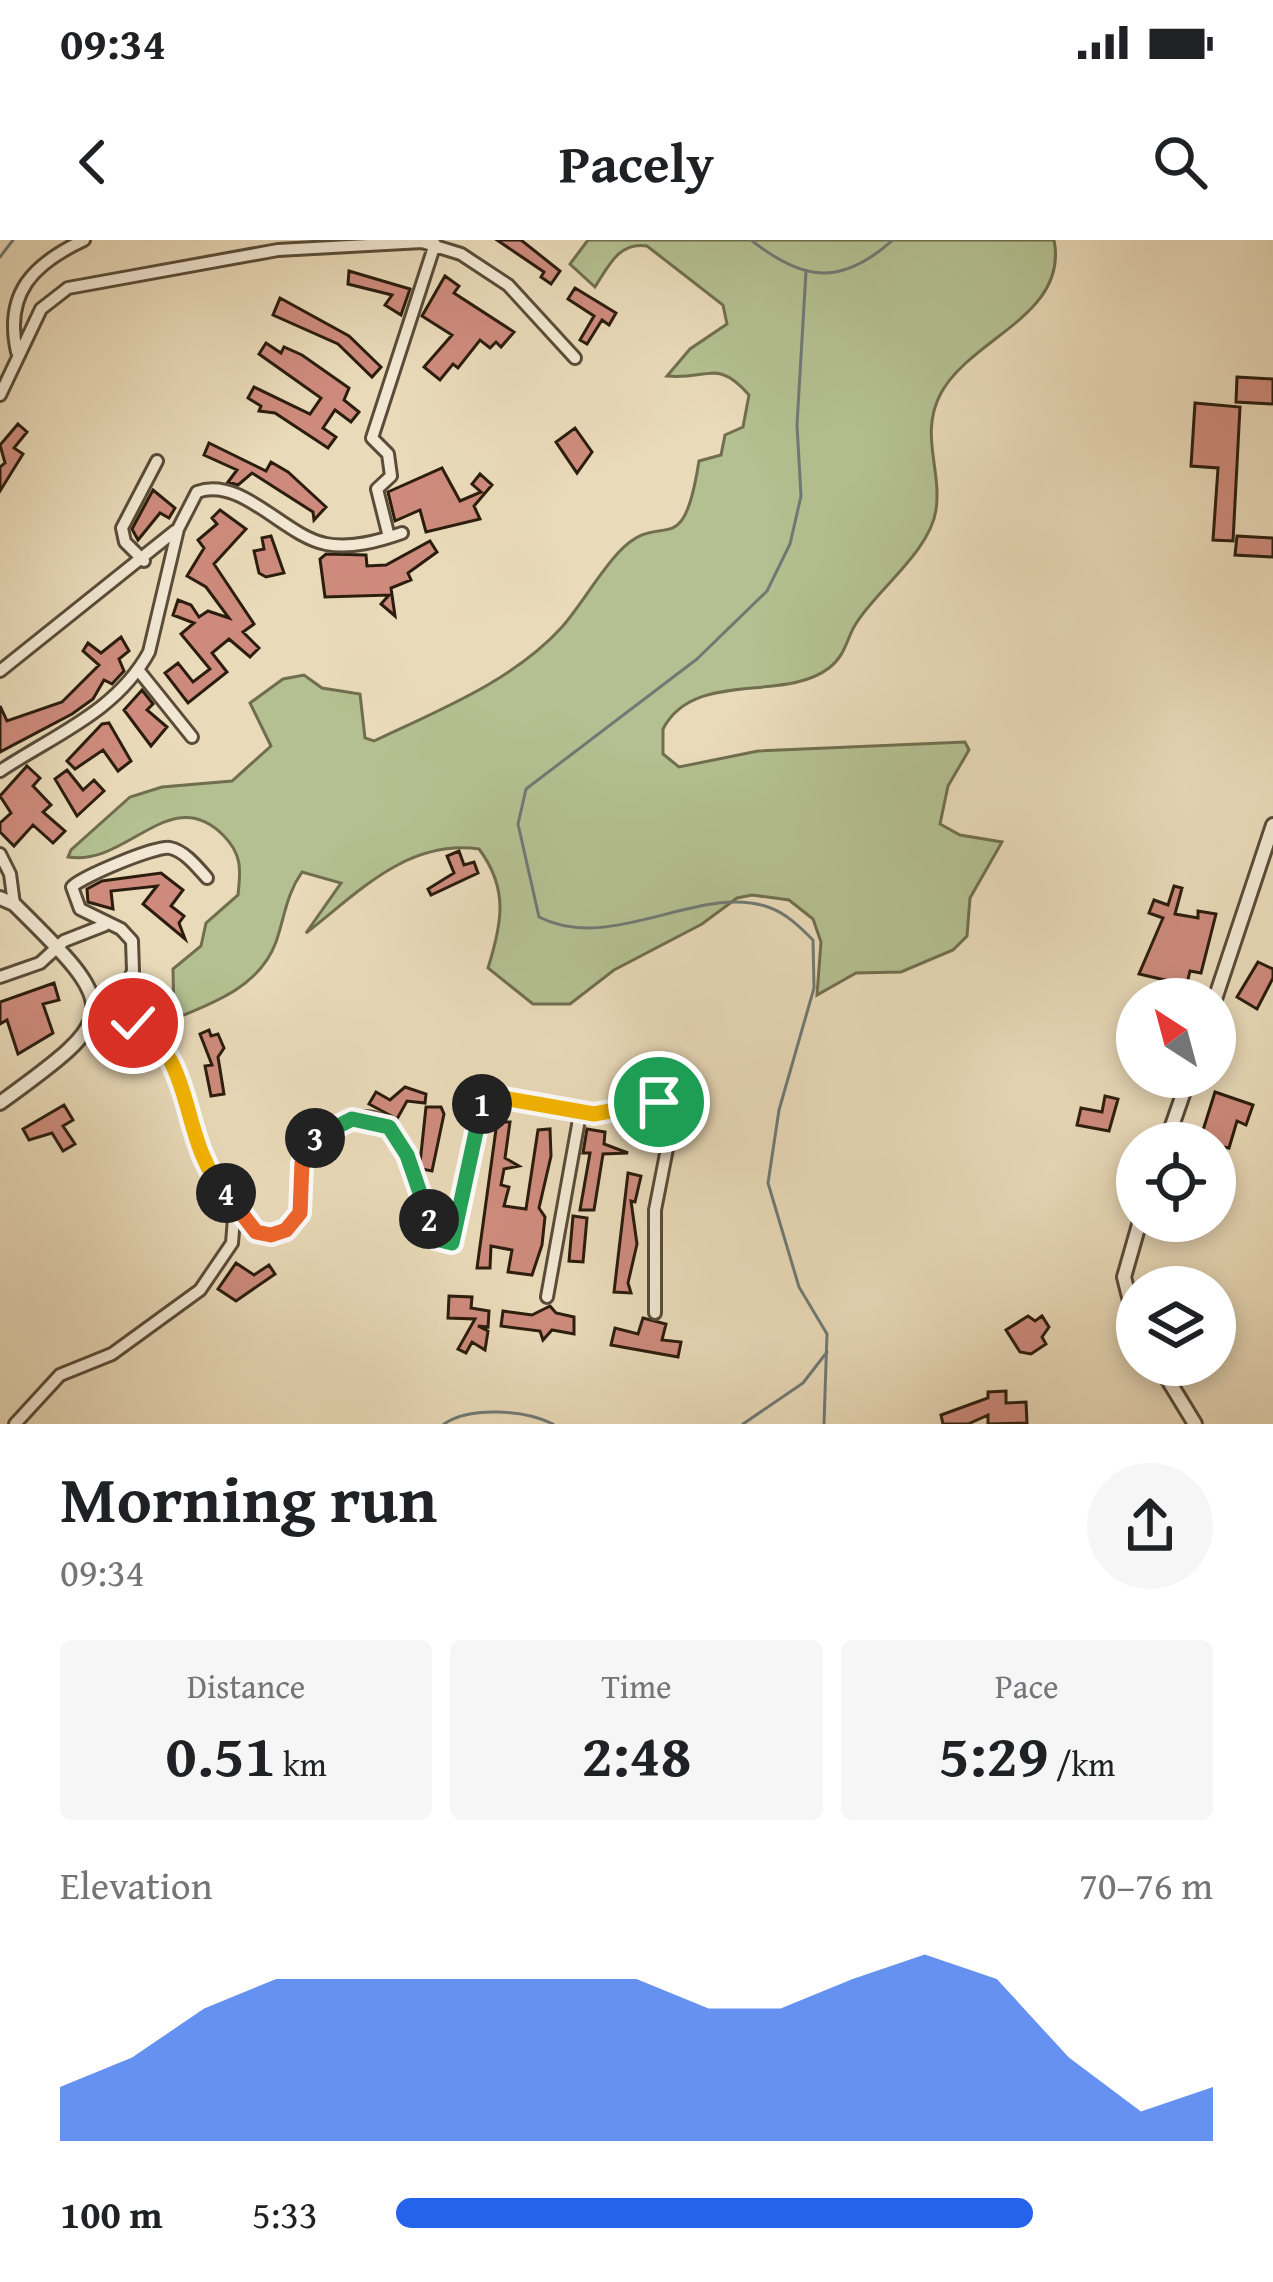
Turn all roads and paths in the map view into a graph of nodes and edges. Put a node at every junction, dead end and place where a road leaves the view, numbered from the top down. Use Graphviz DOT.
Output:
graph roads {
  1 [pos="84,240"];
  2 [pos="434,244"];
  3 [pos="18,355"];
  4 [pos="575,358"];
  5 [pos="0,395"];
  6 [pos="157,460"];
  7 [pos="178,529"];
  8 [pos="144,561"];
  9 [pos="0,671"];
  10 [pos="139,671"];
  11 [pos="192,737"];
  12 [pos="0,771"];
  13 [pos="1273,824"];
  14 [pos="0,854"];
  15 [pos="207,878"];
  16 [pos="0,898"];
  17 [pos="14,904"];
  18 [pos="105,925"];
  19 [pos="57,947"];
  20 [pos="0,977"];
  21 [pos="1222,978"];
  22 [pos="93,1015"];
  23 [pos="112,1019"];
  24 [pos="0,1103"];
  25 [pos="580,1114"];
  26 [pos="236,1203"];
  27 [pos="548,1297"];
  28 [pos="655,1313"];
  29 [pos="1172,1386"];
  30 [pos="15,1424"];
  31 [pos="1195,1424"];
  1 -- 3 [label="street"];
  2 -- 3 [label="street"];
  2 -- 4 [label="street"];
  2 -- 7 [label="street"];
  3 -- 5 [label="street"];
  6 -- 8 [label="street"];
  7 -- 8 [label="street"];
  7 -- 10 [label="street"];
  8 -- 9 [label="street"];
  10 -- 11 [label="street"];
  10 -- 12 [label="street"];
  13 -- 21 [label="street"];
  14 -- 17 [label="street"];
  15 -- 18 [label="street"];
  16 -- 17 [label="street"];
  17 -- 19 [label="street"];
  18 -- 19 [label="street"];
  18 -- 23 [label="street"];
  19 -- 20 [label="street"];
  19 -- 22 [label="street"];
  22 -- 23 [label="street"];
  22 -- 24 [label="street"];
  23 -- 26 [label="street"];
  25 -- 26 [label="street"];
  25 -- 27 [label="street"];
  25 -- 28 [label="street"];
  26 -- 30 [label="street"];
  29 -- 31 [label="street"];
}
